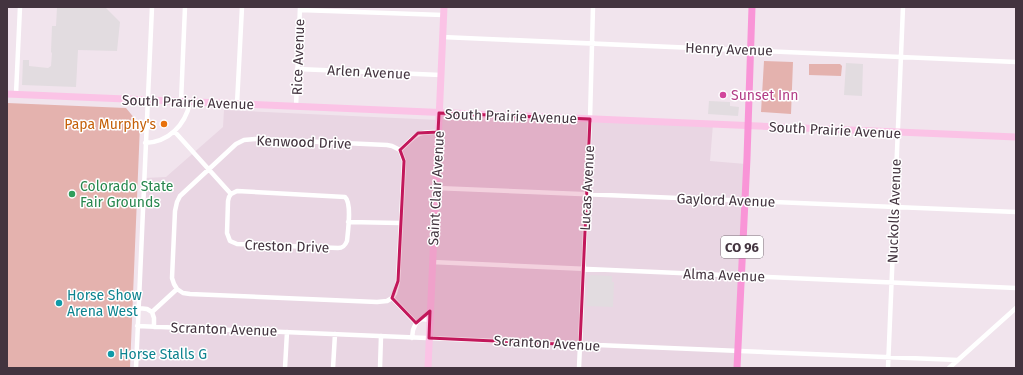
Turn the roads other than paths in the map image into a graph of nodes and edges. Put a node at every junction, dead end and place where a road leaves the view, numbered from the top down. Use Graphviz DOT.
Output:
graph roads {
  1 [pos="20,7"];
  2 [pos="152,7"];
  3 [pos="184,7"];
  4 [pos="242,7"];
  5 [pos="444,7"];
  6 [pos="593,7"];
  7 [pos="752,7"];
  8 [pos="903,7"];
  9 [pos="300,8"];
  10 [pos="443,15"];
  11 [pos="442,37"];
  12 [pos="592,44"];
  13 [pos="750,50"];
  14 [pos="901,57"];
  15 [pos="1016,62"];
  16 [pos="297,69"];
  17 [pos="441,75"];
  18 [pos="7,94"];
  19 [pos="16,94"];
  20 [pos="148,101"];
  21 [pos="181,102"];
  22 [pos="190,102"];
  23 [pos="237,104"];
  24 [pos="296,107"];
  25 [pos="439,113"];
  26 [pos="590,119"];
  27 [pos="748,126"];
  28 [pos="175,132"];
  29 [pos="438,132"];
  30 [pos="898,132"];
  31 [pos="1016,137"];
  32 [pos="145,143"];
  33 [pos="400,150"];
  34 [pos="209,169"];
  35 [pos="436,188"];
  36 [pos="232,194"];
  37 [pos="586,194"];
  38 [pos="744,200"];
  39 [pos="894,207"];
  40 [pos="1016,212"];
  41 [pos="348,222"];
  42 [pos="400,223"];
  43 [pos="432,262"];
  44 [pos="583,269"];
  45 [pos="741,276"];
  46 [pos="892,283"];
  47 [pos="1016,288"];
  48 [pos="177,289"];
  49 [pos="392,298"];
  50 [pos="138,308"];
  51 [pos="1016,308"];
  52 [pos="152,312"];
  53 [pos="430,320"];
  54 [pos="416,323"];
  55 [pos="137,326"];
  56 [pos="154,327"];
  57 [pos="287,332"];
  58 [pos="335,334"];
  59 [pos="381,336"];
  60 [pos="412,338"];
  61 [pos="429,338"];
  62 [pos="580,345"];
  63 [pos="737,351"];
  64 [pos="889,357"];
  65 [pos="958,360"];
  66 [pos="136,368"];
  67 [pos="285,368"];
  68 [pos="333,368"];
  69 [pos="380,368"];
  70 [pos="428,368"];
  71 [pos="579,368"];
  72 [pos="737,368"];
  73 [pos="888,368"];
  74 [pos="949,368"];
  1 -- 19 [label="street"];
  2 -- 20 [label="street"];
  3 -- 21 [label="street"];
  4 -- 23 [label="street"];
  5 -- 10 [label="main road, Saint Clair Avenue"];
  6 -- 12 [label="street, Lucas Avenue"];
  7 -- 13 [label="main road, CO 96"];
  8 -- 14 [label="street, Nuckolls Avenue"];
  9 -- 10 [label="street"];
  9 -- 16 [label="street, Rice Avenue"];
  10 -- 11 [label="main road, Saint Clair Avenue"];
  11 -- 12 [label="street, Henry Avenue"];
  11 -- 17 [label="main road, Saint Clair Avenue"];
  12 -- 13 [label="street, Henry Avenue"];
  12 -- 26 [label="street, Lucas Avenue"];
  13 -- 14 [label="street, Henry Avenue"];
  13 -- 27 [label="main road, CO 96"];
  14 -- 15 [label="street, Henry Avenue"];
  14 -- 30 [label="street, Nuckolls Avenue"];
  16 -- 17 [label="street, Arlen Avenue"];
  16 -- 24 [label="street, Rice Avenue"];
  17 -- 25 [label="main road, Saint Clair Avenue"];
  18 -- 19 [label="main road, South Prairie Avenue"];
  19 -- 20 [label="main road, South Prairie Avenue"];
  20 -- 21 [label="main road, South Prairie Avenue"];
  20 -- 32 [label="street"];
  21 -- 22 [label="main road, South Prairie Avenue"];
  22 -- 23 [label="main road, South Prairie Avenue"];
  22 -- 28 [label="street"];
  23 -- 24 [label="main road, South Prairie Avenue"];
  24 -- 25 [label="main road, South Prairie Avenue"];
  25 -- 26 [label="main road, South Prairie Avenue"];
  25 -- 29 [label="main road, Saint Clair Avenue"];
  26 -- 27 [label="main road, South Prairie Avenue"];
  26 -- 37 [label="street, Lucas Avenue"];
  27 -- 30 [label="main road, South Prairie Avenue"];
  27 -- 38 [label="main road, CO 96"];
  28 -- 32 [label="street"];
  28 -- 34 [label="street"];
  29 -- 33 [label="street"];
  29 -- 35 [label="main road, Saint Clair Avenue"];
  30 -- 31 [label="main road, South Prairie Avenue"];
  30 -- 39 [label="street, Nuckolls Avenue"];
  32 -- 50 [label="street"];
  33 -- 34 [label="street, Kenwood Drive"];
  33 -- 42 [label="street"];
  34 -- 36 [label="street"];
  34 -- 48 [label="street, Kenwood Drive"];
  35 -- 37 [label="street, Gaylord Avenue"];
  35 -- 43 [label="main road, Saint Clair Avenue"];
  36 -- 41 [label="street, Creston Drive"];
  36 -- 41 [label="street, Creston Drive"];
  37 -- 38 [label="street, Gaylord Avenue"];
  37 -- 44 [label="street, Lucas Avenue"];
  38 -- 39 [label="street, Gaylord Avenue"];
  38 -- 45 [label="main road, CO 96"];
  39 -- 40 [label="street, Gaylord Avenue"];
  39 -- 46 [label="street, Nuckolls Avenue"];
  41 -- 42 [label="street"];
  42 -- 49 [label="street"];
  43 -- 44 [label="street, Alma Avenue"];
  43 -- 53 [label="main road, Saint Clair Avenue"];
  44 -- 45 [label="street, Alma Avenue"];
  44 -- 62 [label="street, Lucas Avenue"];
  45 -- 46 [label="street, Alma Avenue"];
  45 -- 63 [label="main road, CO 96"];
  46 -- 47 [label="street, Alma Avenue"];
  46 -- 64 [label="street, Nuckolls Avenue"];
  48 -- 49 [label="street"];
  48 -- 52 [label="street"];
  49 -- 54 [label="street"];
  50 -- 52 [label="street"];
  50 -- 55 [label="street"];
  51 -- 65 [label="street"];
  52 -- 56 [label="street"];
  53 -- 54 [label="street"];
  53 -- 61 [label="main road, Saint Clair Avenue"];
  54 -- 60 [label="street"];
  55 -- 56 [label="street, Scranton Avenue"];
  55 -- 66 [label="street"];
  56 -- 57 [label="street, Scranton Avenue"];
  57 -- 58 [label="street, Scranton Avenue"];
  57 -- 67 [label="street"];
  58 -- 59 [label="street, Scranton Avenue"];
  58 -- 68 [label="street"];
  59 -- 60 [label="street, Scranton Avenue"];
  59 -- 69 [label="street"];
  60 -- 61 [label="street, Scranton Avenue"];
  61 -- 62 [label="street, Scranton Avenue"];
  61 -- 70 [label="main road, Saint Clair Avenue"];
  62 -- 63 [label="street, Scranton Avenue"];
  62 -- 71 [label="street, Lucas Avenue"];
  63 -- 64 [label="street, Scranton Avenue"];
  63 -- 72 [label="main road, CO 96"];
  64 -- 65 [label="street, Scranton Avenue"];
  64 -- 73 [label="street, Nuckolls Avenue"];
  65 -- 74 [label="street"];
}
